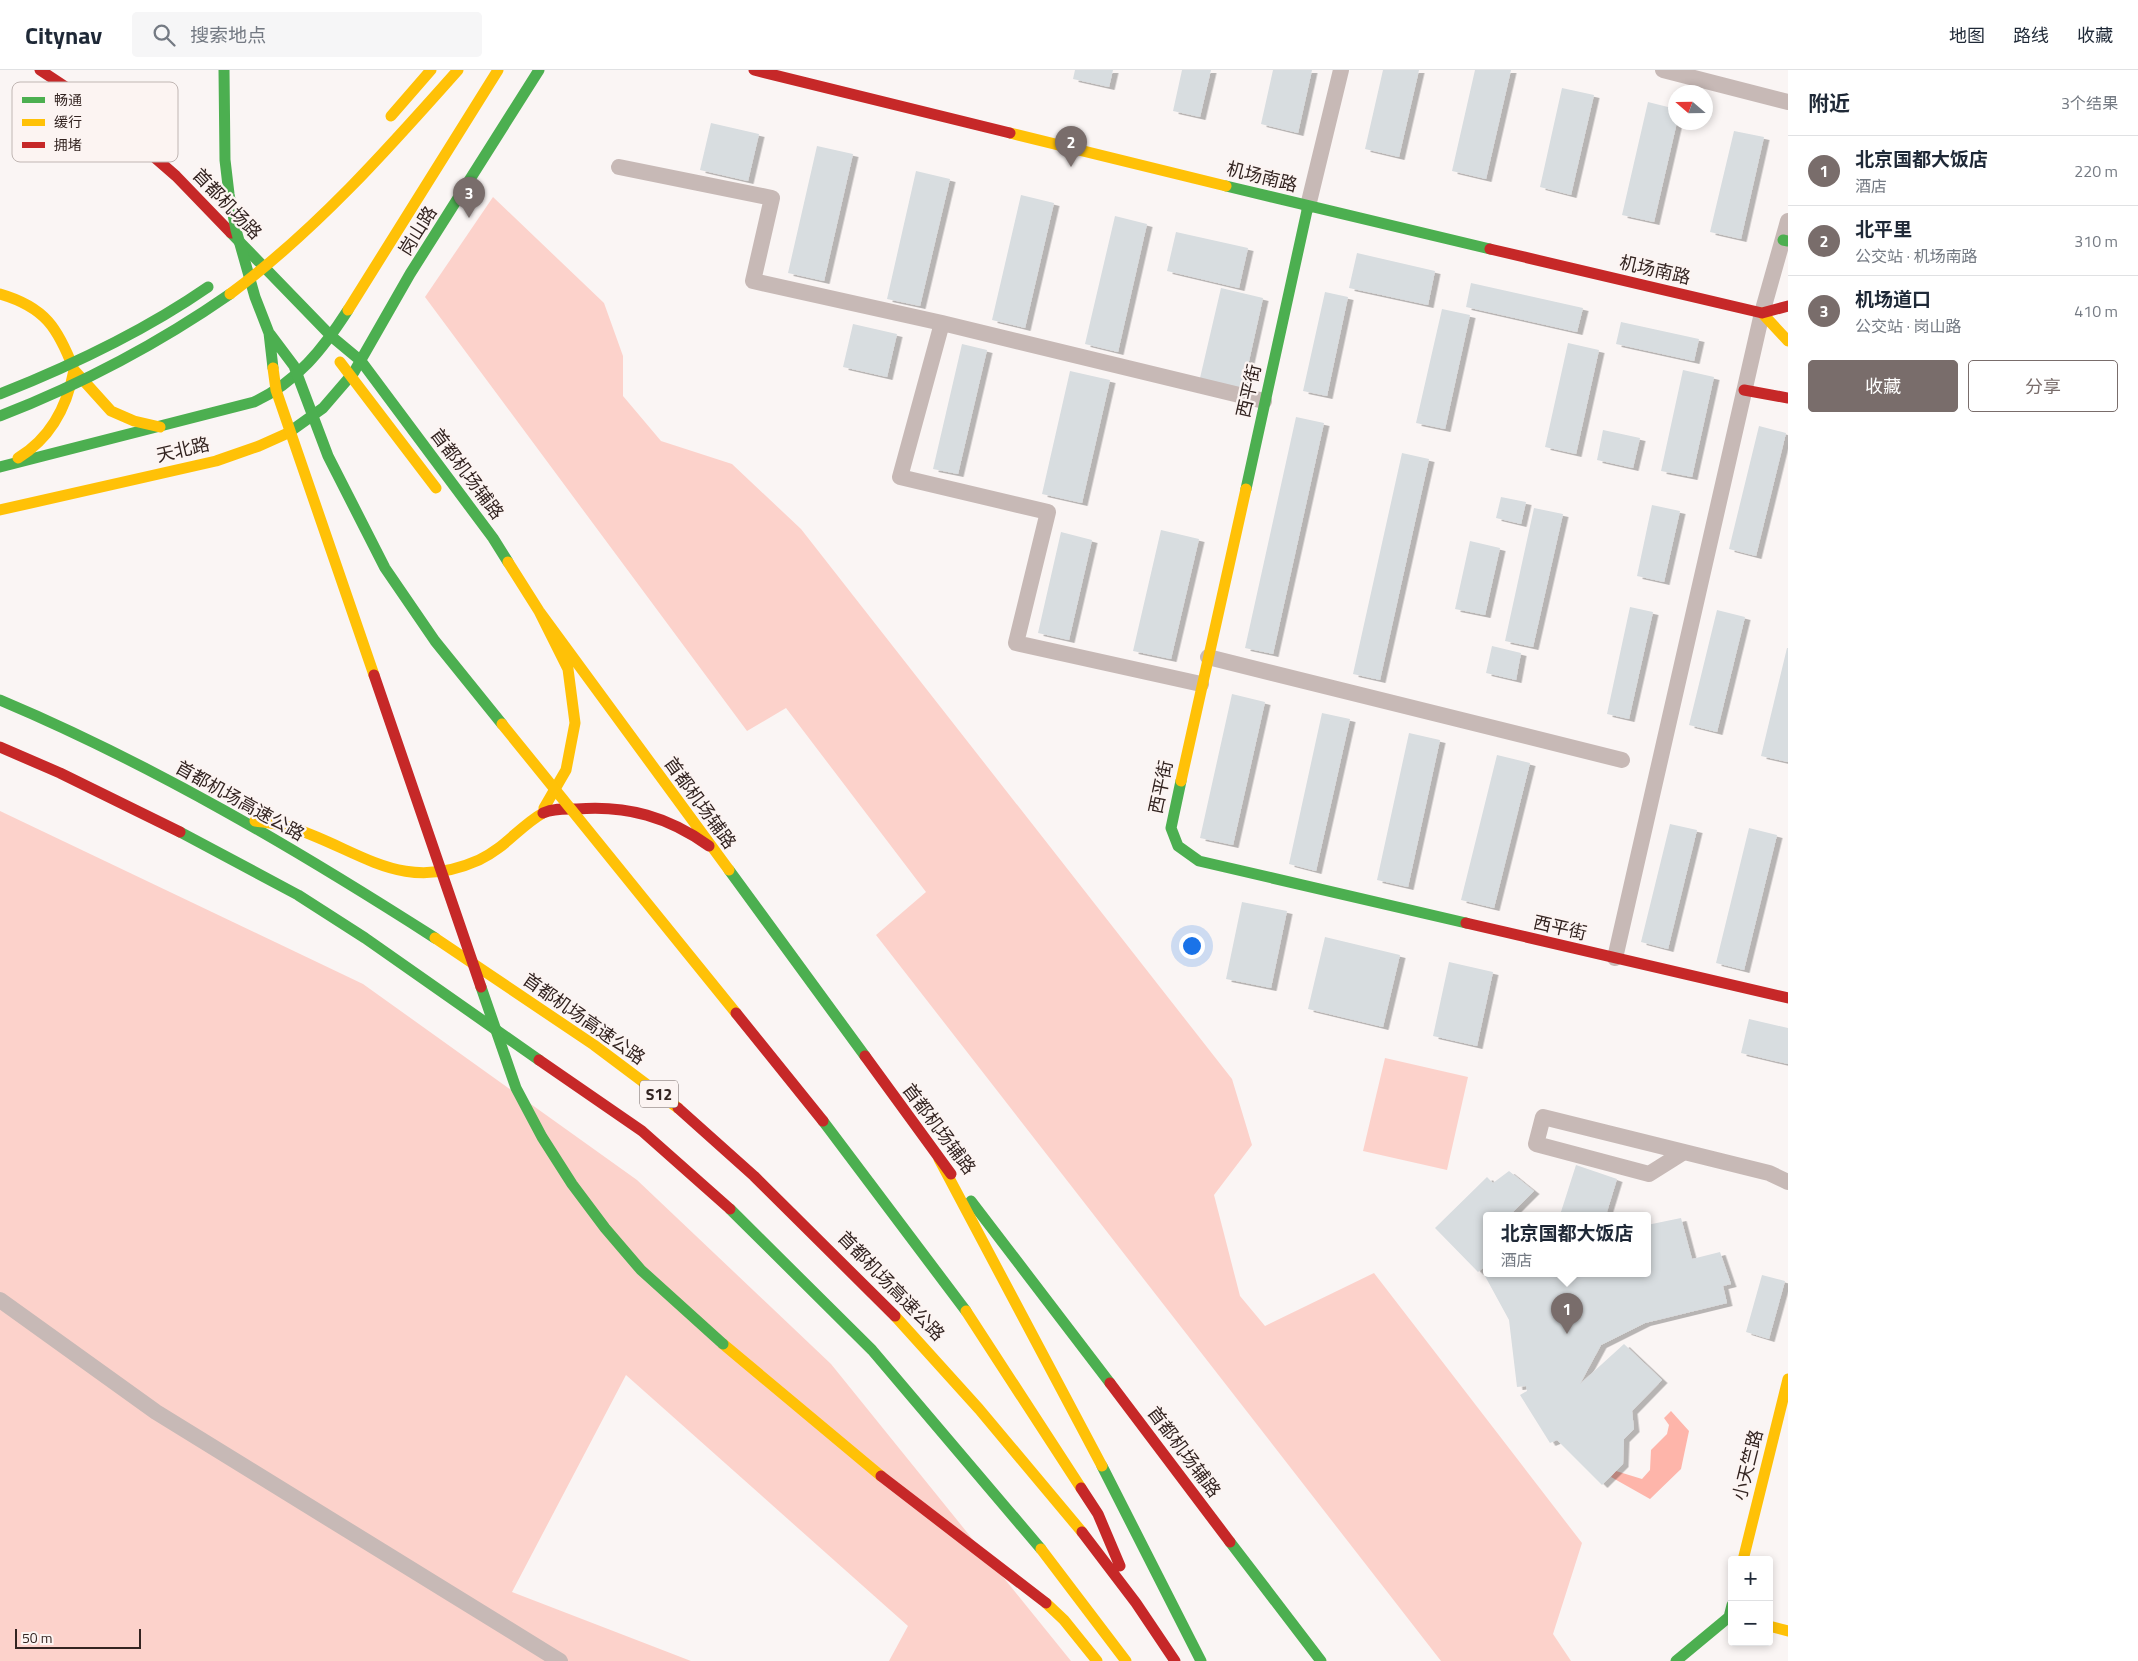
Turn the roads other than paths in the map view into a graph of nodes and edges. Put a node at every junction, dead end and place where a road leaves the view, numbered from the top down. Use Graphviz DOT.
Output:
graph roads {
  1 [pos="40,70"];
  2 [pos="224,70"];
  3 [pos="431,70"];
  4 [pos="458,70"];
  5 [pos="498,70"];
  6 [pos="538,70"];
  7 [pos="754,70"];
  8 [pos="1341,70"];
  9 [pos="1663,70"];
  10 [pos="58,82"];
  11 [pos="1788,102"];
  12 [pos="382,126"];
  13 [pos="160,162"];
  14 [pos="619,167"];
  15 [pos="1308,206"];
  16 [pos="1788,221"];
  17 [pos="1786,240"];
  18 [pos="258,248"];
  19 [pos="237,265"];
  20 [pos="221,277"];
  21 [pos="0,294"];
  22 [pos="1788,306"];
  23 [pos="1762,314"];
  24 [pos="942,323"];
  25 [pos="270,334"];
  26 [pos="331,336"];
  27 [pos="1788,341"];
  28 [pos="362,361"];
  29 [pos="74,370"];
  30 [pos="351,378"];
  31 [pos="1744,390"];
  32 [pos="0,394"];
  33 [pos="1788,398"];
  34 [pos="1264,401"];
  35 [pos="0,416"];
  36 [pos="161,428"];
  37 [pos="0,467"];
  38 [pos="441,494"];
  39 [pos="0,510"];
  40 [pos="489,554"];
  41 [pos="539,611"];
  42 [pos="1208,657"];
  43 [pos="1201,684"];
  44 [pos="0,700"];
  45 [pos="0,747"];
  46 [pos="1622,760"];
  47 [pos="542,812"];
  48 [pos="229,814"];
  49 [pos="709,846"];
  50 [pos="1615,958"];
  51 [pos="1788,998"];
  52 [pos="1684,1152"];
  53 [pos="939,1159"];
  54 [pos="1788,1182"];
  55 [pos="0,1300"];
  56 [pos="1788,1379"];
  57 [pos="1744,1556"];
  58 [pos="1728,1619"];
  59 [pos="1151,1622"];
  60 [pos="1773,1627"];
  61 [pos="1788,1630"];
  62 [pos="560,1661"];
  63 [pos="1097,1661"];
  64 [pos="1126,1661"];
  65 [pos="1175,1661"];
  66 [pos="1201,1661"];
  67 [pos="1321,1661"];
  68 [pos="1676,1661"];
  1 -- 10 [label="main road, 首都机场路"];
  2 -- 25 [label="main road, bridge"];
  3 -- 12 [label="main road, bridge"];
  4 -- 35 [label="main road, bridge"];
  5 -- 26 [label="main road, 岗山路"];
  6 -- 28 [label="main road, 岗山路"];
  7 -- 15 [label="main road, 机场南路"];
  8 -- 15 [label="street"];
  9 -- 11 [label="street"];
  13 -- 26 [label="main road, 首都机场路"];
  14 -- 24 [label="street"];
  15 -- 23 [label="main road, 机场南路"];
  15 -- 34 [label="main road, 西平街"];
  16 -- 17 [label="street"];
  17 -- 23 [label="street"];
  18 -- 19 [label="main road"];
  20 -- 32 [label="main road, bridge"];
  21 -- 29 [label="main road"];
  22 -- 23 [label="main road"];
  23 -- 27 [label="main road"];
  23 -- 31 [label="street"];
  24 -- 34 [label="street"];
  24 -- 43 [label="street"];
  25 -- 59 [label="main road, bridge"];
  25 -- 63 [label="main road, bridge"];
  26 -- 28 [label="main road, 首都机场路"];
  26 -- 30 [label="main road, 首都机场路"];
  26 -- 36 [label="main road, 天北路"];
  28 -- 30 [label="main road, 岗山路"];
  28 -- 41 [label="main road, 首都机场辅路"];
  29 -- 36 [label="main road"];
  29 -- 37 [label="main road"];
  30 -- 38 [label="main road, 首都机场辅路"];
  30 -- 39 [label="main road, 天北路"];
  31 -- 33 [label="main road"];
  31 -- 50 [label="street"];
  34 -- 42 [label="main road, 西平街"];
  36 -- 37 [label="main road, 天北路"];
  40 -- 41 [label="main road, 首都机场辅路"];
  41 -- 47 [label="main road"];
  41 -- 49 [label="main road, 首都机场辅路"];
  42 -- 43 [label="main road, 西平街"];
  42 -- 46 [label="street"];
  43 -- 50 [label="main road, 西平街"];
  44 -- 48 [label="main road, 首都机场高速公路 / S12"];
  45 -- 64 [label="main road, S12"];
  47 -- 48 [label="main road"];
  47 -- 49 [label="main road"];
  48 -- 59 [label="main road, 首都机场高速公路 / S12"];
  49 -- 53 [label="main road, 首都机场辅路"];
  50 -- 51 [label="main road, 西平街"];
  52 -- 52 [label="street"];
  52 -- 54 [label="street"];
  53 -- 66 [label="main road"];
  53 -- 67 [label="main road, 首都机场辅路"];
  55 -- 62 [label="street"];
  56 -- 57 [label="main road, 小天竺路"];
  58 -- 68 [label="main road"];
  59 -- 65 [label="main road, 首都机场高速公路 / S12"];
  60 -- 61 [label="main road"];
}
